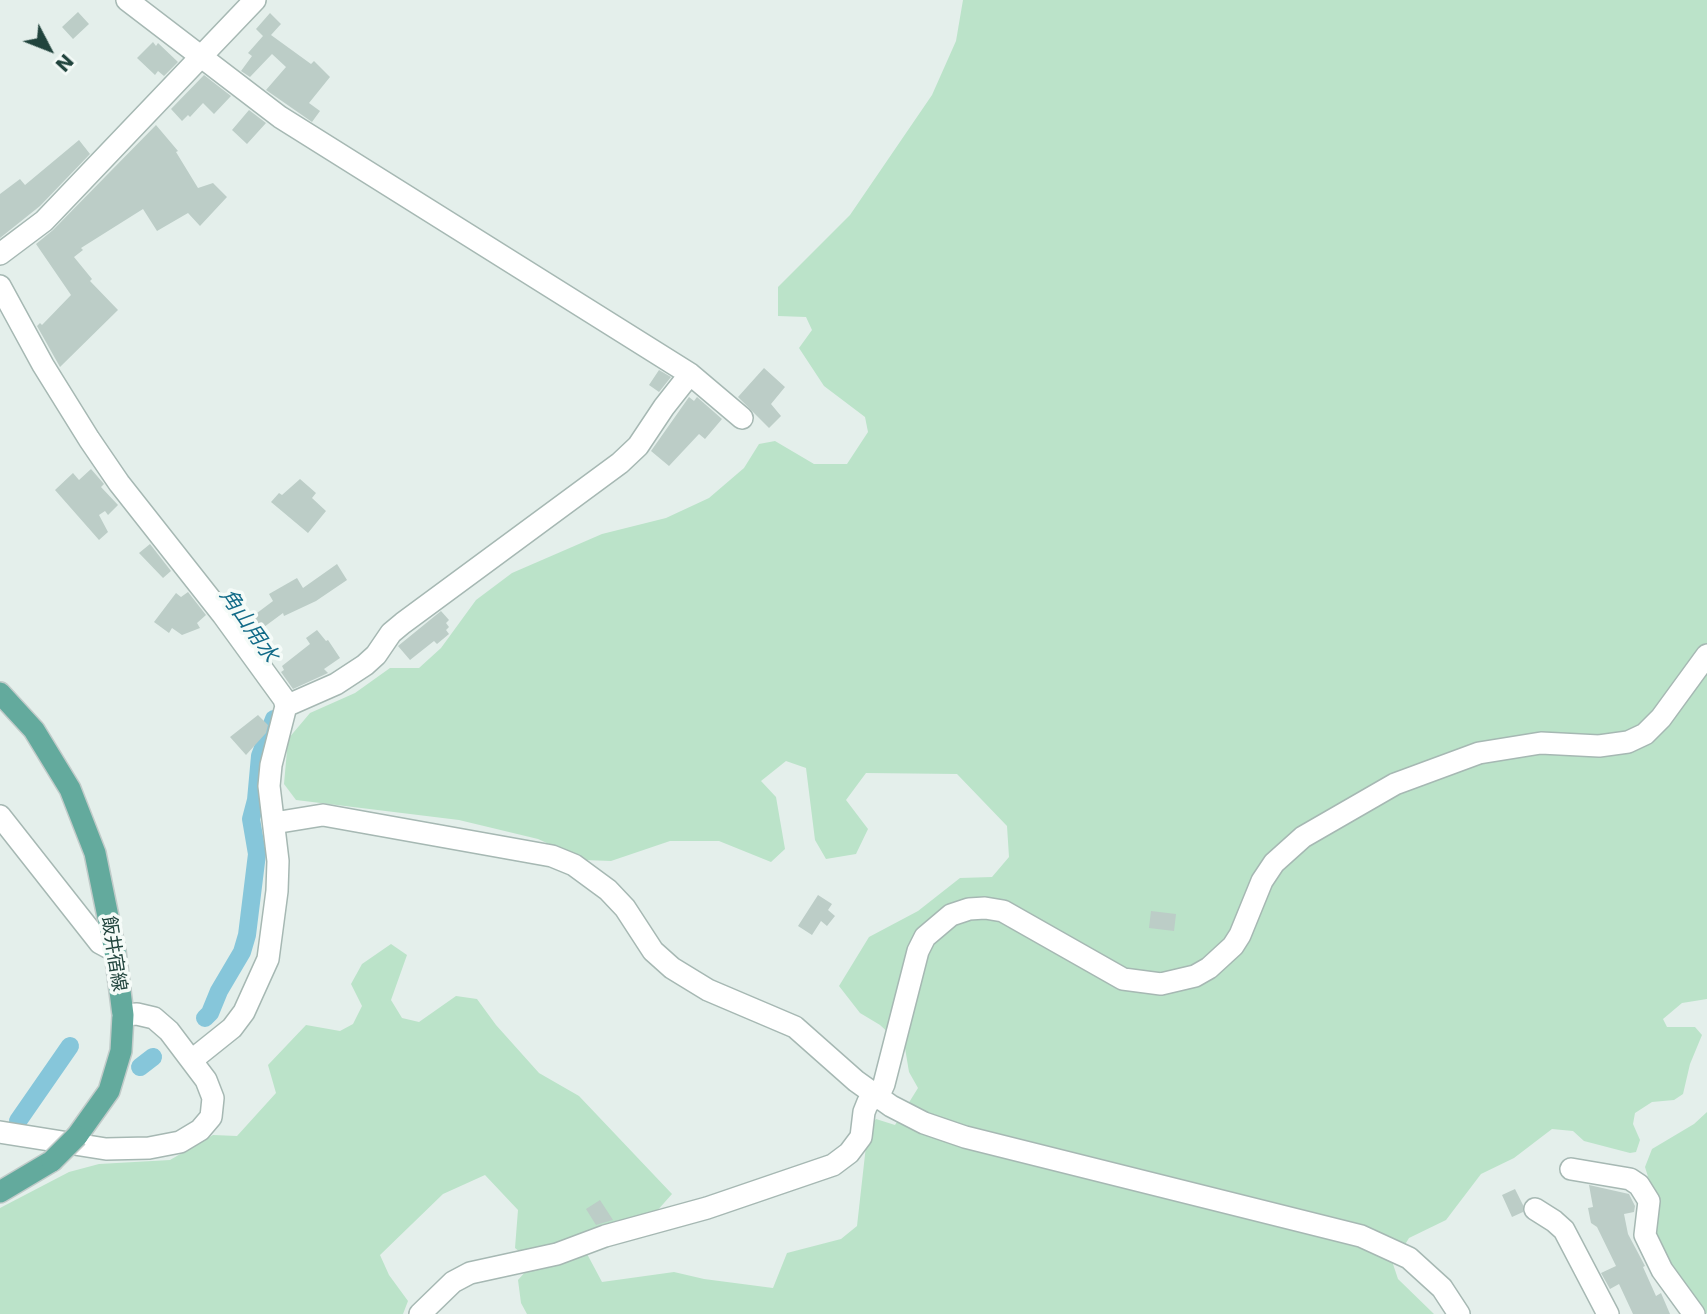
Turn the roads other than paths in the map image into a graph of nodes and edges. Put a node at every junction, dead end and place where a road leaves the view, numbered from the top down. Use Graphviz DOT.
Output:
graph roads {
  1 [pos="127,0"];
  2 [pos="255,0"];
  3 [pos="201,56"];
  4 [pos="0,254"];
  5 [pos="0,286"];
  6 [pos="690,374"];
  7 [pos="742,418"];
  8 [pos="1707,655"];
  9 [pos="0,693"];
  10 [pos="286,706"];
  11 [pos="0,816"];
  12 [pos="274,823"];
  13 [pos="115,951"];
  14 [pos="123,1015"];
  15 [pos="192,1060"];
  16 [pos="878,1097"];
  17 [pos="0,1132"];
  18 [pos="1571,1169"];
  19 [pos="0,1192"];
  20 [pos="1535,1209"];
  21 [pos="420,1314"];
  22 [pos="1459,1314"];
  23 [pos="1608,1314"];
  24 [pos="1694,1314"];
  1 -- 3 [label="street"];
  2 -- 3 [label="street"];
  3 -- 4 [label="street"];
  3 -- 6 [label="street"];
  5 -- 10 [label="street"];
  6 -- 7 [label="street"];
  6 -- 10 [label="street"];
  8 -- 16 [label="street"];
  9 -- 13 [label="main road, 飯井宿線"];
  10 -- 12 [label="street"];
  11 -- 13 [label="street"];
  12 -- 15 [label="street"];
  12 -- 16 [label="street"];
  13 -- 14 [label="main road, 飯井宿線"];
  14 -- 15 [label="street"];
  14 -- 19 [label="main road, 飯井宿線, bridge"];
  15 -- 17 [label="street"];
  16 -- 21 [label="street"];
  16 -- 22 [label="street"];
  18 -- 24 [label="street"];
  20 -- 23 [label="street"];
}
